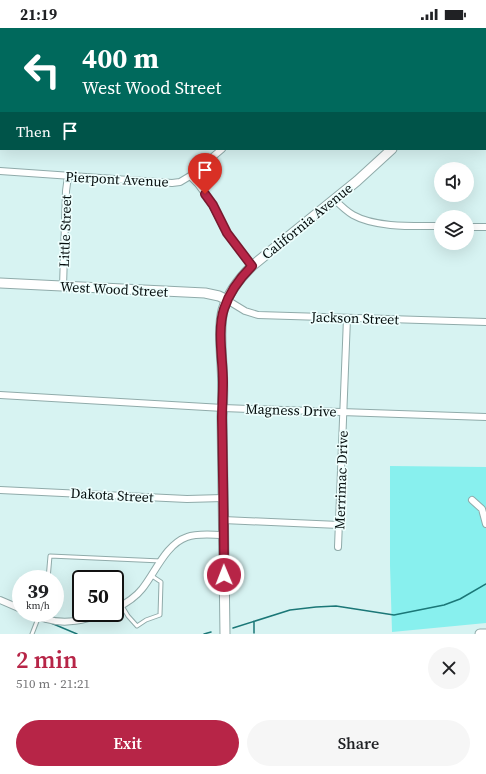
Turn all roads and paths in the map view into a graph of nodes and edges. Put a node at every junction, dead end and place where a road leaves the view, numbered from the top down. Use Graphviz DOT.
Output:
graph roads {
  1 [pos="221,150"];
  2 [pos="391,150"];
  3 [pos="0,171"];
  4 [pos="68,176"];
  5 [pos="190,176"];
  6 [pos="334,199"];
  7 [pos="434,226"];
  8 [pos="474,227"];
  9 [pos="486,227"];
  10 [pos="252,266"];
  11 [pos="0,283"];
  12 [pos="63,287"];
  13 [pos="228,300"];
  14 [pos="347,318"];
  15 [pos="486,322"];
  16 [pos="0,395"];
  17 [pos="223,408"];
  18 [pos="344,412"];
  19 [pos="486,417"];
  20 [pos="0,490"];
  21 [pos="223,498"];
  22 [pos="472,500"];
  23 [pos="223,520"];
  24 [pos="486,524"];
  25 [pos="339,525"];
  26 [pos="223,535"];
  27 [pos="338,547"];
  28 [pos="162,561"];
  29 [pos="49,570"];
  30 [pos="152,576"];
  31 [pos="0,600"];
  32 [pos="124,604"];
  33 [pos="12,605"];
  34 [pos="124,609"];
  35 [pos="39,622"];
  36 [pos="32,634"];
  37 [pos="225,634"];
  38 [pos="480,634"];
  39 [pos="486,634"];
  1 -- 5 [label="street, Pierpont Avenue"];
  2 -- 6 [label="main road, California Avenue"];
  3 -- 4 [label="street, Pierpont Avenue"];
  4 -- 5 [label="street, Pierpont Avenue"];
  4 -- 12 [label="street, Little Street"];
  5 -- 10 [label="street"];
  6 -- 7 [label="street"];
  6 -- 10 [label="main road, California Avenue"];
  8 -- 9 [label="street"];
  10 -- 13 [label="main road, California Avenue"];
  11 -- 12 [label="main road, West Wood Street"];
  12 -- 13 [label="main road, West Wood Street"];
  13 -- 14 [label="street, Jackson Street"];
  13 -- 17 [label="main road, California Avenue"];
  14 -- 15 [label="street, Jackson Street"];
  14 -- 18 [label="street, Merrimac Drive"];
  16 -- 17 [label="street, Magness Drive"];
  17 -- 18 [label="street, Magness Drive"];
  17 -- 21 [label="main road, California Avenue"];
  18 -- 19 [label="street, Magness Drive"];
  18 -- 25 [label="street, Merrimac Drive"];
  20 -- 21 [label="street, Dakota Street"];
  21 -- 23 [label="main road, California Avenue"];
  22 -- 24 [label="street"];
  23 -- 25 [label="street"];
  23 -- 26 [label="main road, California Avenue"];
  25 -- 27 [label="street, Merrimac Drive"];
  26 -- 28 [label="street"];
  26 -- 37 [label="main road, California Avenue"];
  28 -- 29 [label="lane"];
  28 -- 30 [label="street"];
  30 -- 32 [label="street"];
  30 -- 34 [label="lane"];
  31 -- 33 [label="street"];
  35 -- 36 [label="lane"];
  38 -- 39 [label="main road"];
}
